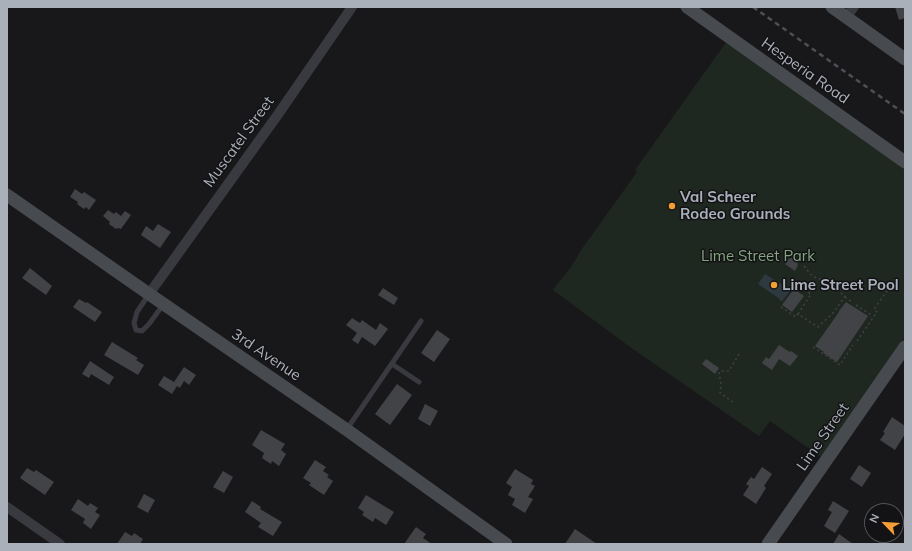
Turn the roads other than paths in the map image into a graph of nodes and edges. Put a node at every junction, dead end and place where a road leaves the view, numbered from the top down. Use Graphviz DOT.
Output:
graph roads {
  1 [pos="352,7"];
  2 [pos="686,7"];
  3 [pos="832,7"];
  4 [pos="850,12"];
  5 [pos="905,59"];
  6 [pos="905,162"];
  7 [pos="7,195"];
  8 [pos="149,294"];
  9 [pos="164,304"];
  10 [pos="421,321"];
  11 [pos="905,347"];
  12 [pos="392,364"];
  13 [pos="419,382"];
  14 [pos="347,430"];
  15 [pos="7,507"];
  16 [pos="60,544"];
  17 [pos="506,544"];
  18 [pos="768,544"];
  1 -- 8 [label="street, Muscatel Street"];
  2 -- 6 [label="street, Hesperia Road"];
  3 -- 4 [label="street"];
  4 -- 5 [label="street"];
  7 -- 8 [label="street, 3rd Avenue"];
  8 -- 9 [label="street, 3rd Avenue"];
  8 -- 9 [label="lane"];
  9 -- 14 [label="street, 3rd Avenue"];
  10 -- 12 [label="lane"];
  11 -- 18 [label="street, Lime Street"];
  12 -- 13 [label="lane"];
  12 -- 14 [label="lane"];
  14 -- 17 [label="street, 3rd Avenue"];
  15 -- 16 [label="street"];
}
